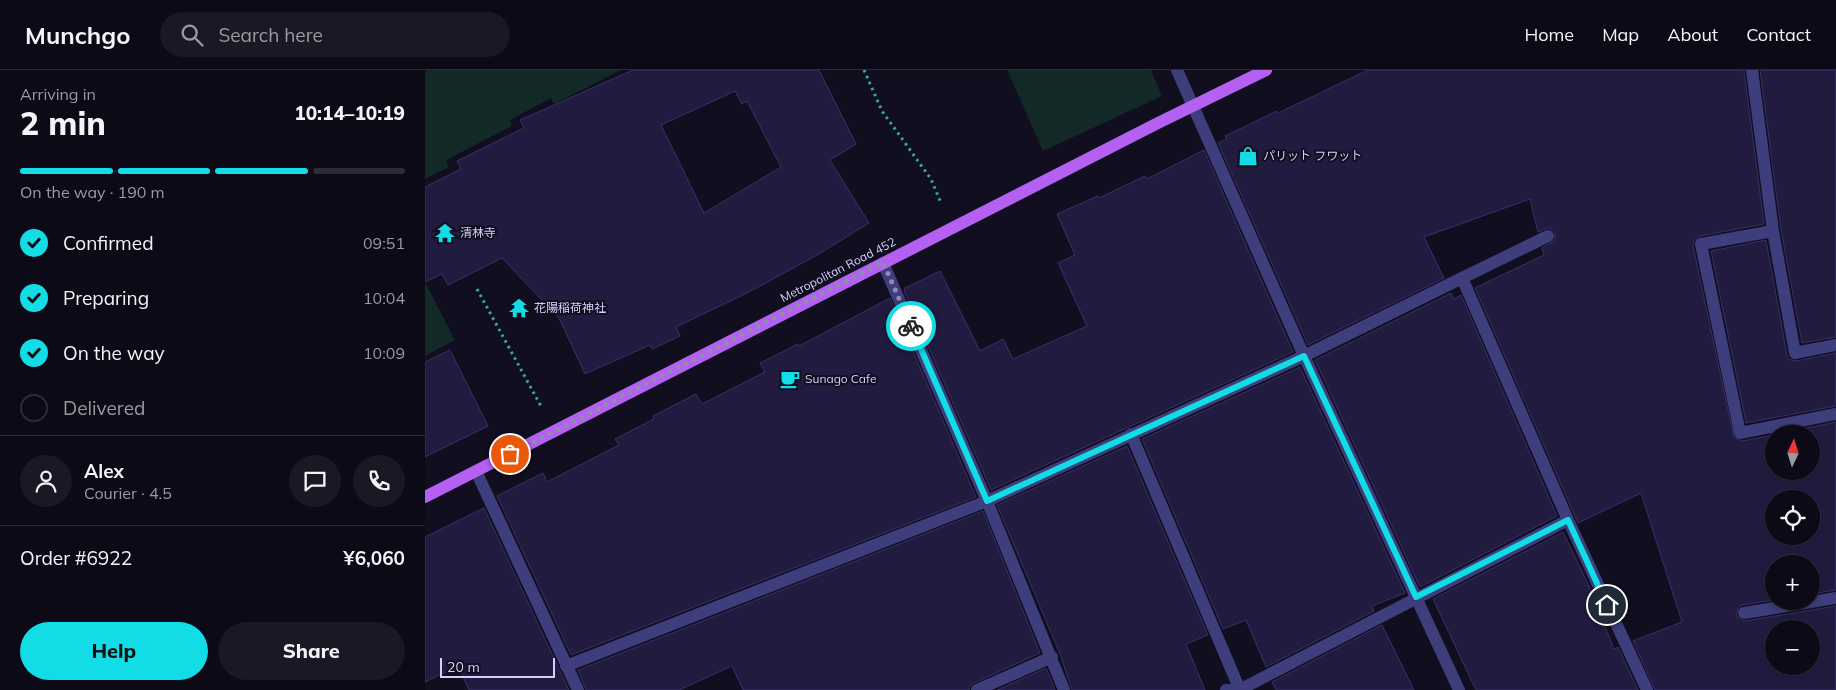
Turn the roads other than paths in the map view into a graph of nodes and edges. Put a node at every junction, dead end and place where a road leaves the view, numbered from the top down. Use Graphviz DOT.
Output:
graph roads {
  1 [pos="1177,70"];
  2 [pos="1265,70"];
  3 [pos="1752,70"];
  4 [pos="1194,105"];
  5 [pos="1773,231"];
  6 [pos="1548,236"];
  7 [pos="883,262"];
  8 [pos="1462,278"];
  9 [pos="1836,345"];
  10 [pos="1304,356"];
  11 [pos="1836,414"];
  12 [pos="1131,434"];
  13 [pos="476,471"];
  14 [pos="425,497"];
  15 [pos="987,501"];
  16 [pos="1568,520"];
  17 [pos="1416,597"];
  18 [pos="1836,598"];
  19 [pos="1744,613"];
  20 [pos="1052,657"];
  21 [pos="566,666"];
  22 [pos="578,690"];
  23 [pos="977,690"];
  24 [pos="1064,690"];
  25 [pos="1226,690"];
  26 [pos="1239,690"];
  27 [pos="1459,690"];
  28 [pos="1647,690"];
  1 -- 4 [label="street"];
  2 -- 4 [label="main road, Metropolitan Road 452"];
  3 -- 5 [label="street"];
  4 -- 7 [label="main road, Metropolitan Road 452"];
  4 -- 10 [label="street"];
  5 -- 9 [label="street"];
  5 -- 11 [label="street"];
  6 -- 8 [label="street"];
  7 -- 13 [label="main road, Metropolitan Road 452"];
  7 -- 15 [label="street"];
  8 -- 10 [label="street"];
  8 -- 16 [label="street"];
  10 -- 12 [label="street"];
  10 -- 17 [label="street"];
  12 -- 15 [label="street"];
  12 -- 26 [label="street"];
  13 -- 14 [label="main road, Metropolitan Road 452"];
  13 -- 21 [label="street"];
  15 -- 20 [label="street"];
  15 -- 21 [label="street"];
  16 -- 17 [label="street"];
  16 -- 28 [label="street"];
  17 -- 26 [label="street"];
  17 -- 27 [label="street"];
  18 -- 19 [label="street"];
  20 -- 23 [label="street"];
  20 -- 24 [label="street"];
  21 -- 22 [label="street"];
  25 -- 26 [label="street"];
}
